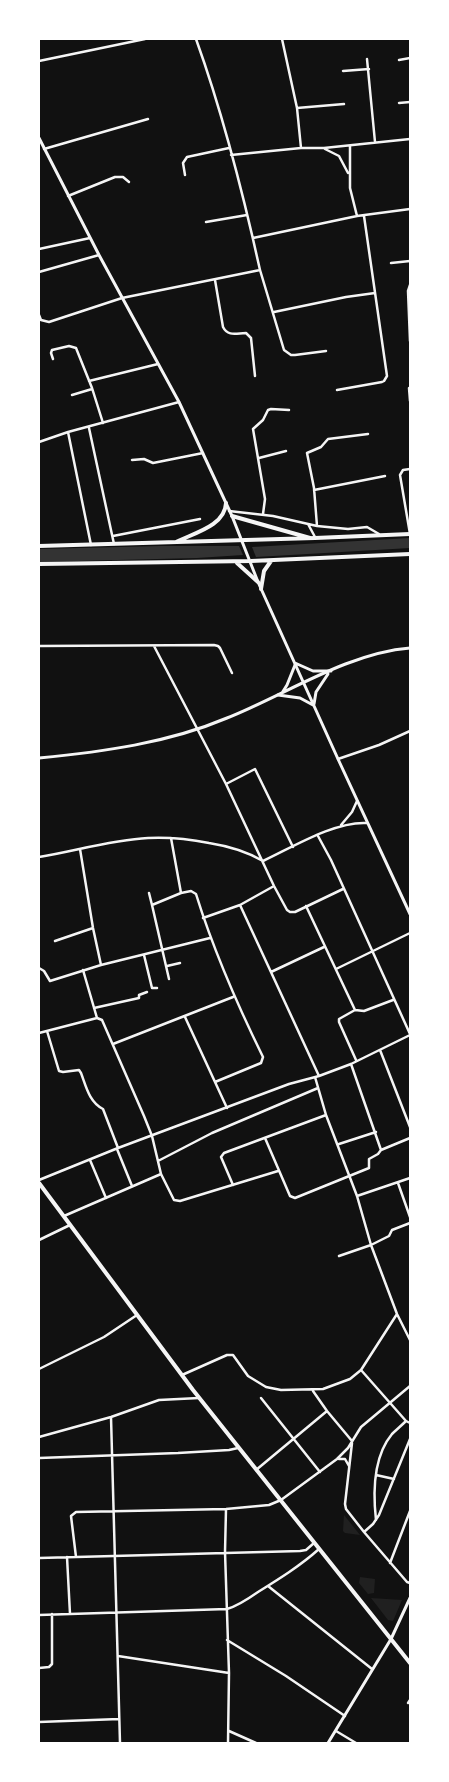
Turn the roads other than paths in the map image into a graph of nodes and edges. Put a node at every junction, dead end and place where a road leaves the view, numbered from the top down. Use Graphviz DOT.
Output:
graph roads {
  1 [pos="145,39"];
  2 [pos="196,39"];
  3 [pos="282,39"];
  4 [pos="132,41"];
  5 [pos="410,58"];
  6 [pos="367,59"];
  7 [pos="399,60"];
  8 [pos="39,61"];
  9 [pos="369,69"];
  10 [pos="342,71"];
  11 [pos="410,102"];
  12 [pos="399,103"];
  13 [pos="344,104"];
  14 [pos="297,108"];
  15 [pos="148,119"];
  16 [pos="39,138"];
  17 [pos="410,139"];
  18 [pos="375,142"];
  19 [pos="350,146"];
  20 [pos="229,148"];
  21 [pos="301,148"];
  22 [pos="324,148"];
  23 [pos="44,149"];
  24 [pos="231,155"];
  25 [pos="349,174"];
  26 [pos="185,175"];
  27 [pos="129,182"];
  28 [pos="68,196"];
  29 [pos="410,209"];
  30 [pos="247,215"];
  31 [pos="357,216"];
  32 [pos="364,216"];
  33 [pos="206,222"];
  34 [pos="90,238"];
  35 [pos="253,238"];
  36 [pos="39,248"];
  37 [pos="98,255"];
  38 [pos="410,262"];
  39 [pos="391,263"];
  40 [pos="260,270"];
  41 [pos="39,272"];
  42 [pos="215,280"];
  43 [pos="410,285"];
  44 [pos="375,293"];
  45 [pos="122,298"];
  46 [pos="274,312"];
  47 [pos="39,315"];
  48 [pos="410,341"];
  49 [pos="326,351"];
  50 [pos="53,359"];
  51 [pos="159,364"];
  52 [pos="255,376"];
  53 [pos="90,381"];
  54 [pos="92,388"];
  55 [pos="409,388"];
  56 [pos="337,390"];
  57 [pos="72,395"];
  58 [pos="179,402"];
  59 [pos="410,402"];
  60 [pos="289,410"];
  61 [pos="103,423"];
  62 [pos="89,428"];
  63 [pos="68,432"];
  64 [pos="368,434"];
  65 [pos="39,442"];
  66 [pos="286,452"];
  67 [pos="203,453"];
  68 [pos="259,458"];
  69 [pos="132,460"];
  70 [pos="410,469"];
  71 [pos="385,476"];
  72 [pos="314,490"];
  73 [pos="226,502"];
  74 [pos="229,511"];
  75 [pos="263,514"];
  76 [pos="232,516"];
  77 [pos="200,519"];
  78 [pos="308,524"];
  79 [pos="410,525"];
  80 [pos="318,526"];
  81 [pos="410,534"];
  82 [pos="112,536"];
  83 [pos="381,536"];
  84 [pos="314,538"];
  85 [pos="243,541"];
  86 [pos="175,543"];
  87 [pos="91,545"];
  88 [pos="114,545"];
  89 [pos="39,546"];
  90 [pos="410,554"];
  91 [pos="272,560"];
  92 [pos="235,562"];
  93 [pos="251,562"];
  94 [pos="39,564"];
  95 [pos="258,582"];
  96 [pos="262,589"];
  97 [pos="39,646"];
  98 [pos="154,646"];
  99 [pos="410,648"];
  100 [pos="295,663"];
  101 [pos="330,671"];
  102 [pos="232,673"];
  103 [pos="304,683"];
  104 [pos="280,695"];
  105 [pos="314,705"];
  106 [pos="198,729"];
  107 [pos="410,731"];
  108 [pos="39,758"];
  109 [pos="338,759"];
  110 [pos="226,784"];
  111 [pos="357,801"];
  112 [pos="367,824"];
  113 [pos="340,826"];
  114 [pos="318,836"];
  115 [pos="171,838"];
  116 [pos="293,847"];
  117 [pos="80,849"];
  118 [pos="39,857"];
  119 [pos="263,861"];
  120 [pos="274,886"];
  121 [pos="343,889"];
  122 [pos="181,893"];
  123 [pos="149,894"];
  124 [pos="152,905"];
  125 [pos="240,905"];
  126 [pos="306,906"];
  127 [pos="410,914"];
  128 [pos="204,918"];
  129 [pos="93,928"];
  130 [pos="410,933"];
  131 [pos="210,938"];
  132 [pos="55,941"];
  133 [pos="324,947"];
  134 [pos="163,951"];
  135 [pos="373,952"];
  136 [pos="144,955"];
  137 [pos="180,962"];
  138 [pos="102,965"];
  139 [pos="166,966"];
  140 [pos="39,968"];
  141 [pos="84,970"];
  142 [pos="336,970"];
  143 [pos="271,973"];
  144 [pos="169,979"];
  145 [pos="157,988"];
  146 [pos="147,992"];
  147 [pos="233,996"];
  148 [pos="393,1000"];
  149 [pos="94,1008"];
  150 [pos="356,1010"];
  151 [pos="185,1017"];
  152 [pos="97,1018"];
  153 [pos="47,1031"];
  154 [pos="39,1033"];
  155 [pos="410,1034"];
  156 [pos="114,1044"];
  157 [pos="380,1050"];
  158 [pos="356,1060"];
  159 [pos="351,1064"];
  160 [pos="319,1076"];
  161 [pos="315,1077"];
  162 [pos="215,1082"];
  163 [pos="318,1088"];
  164 [pos="227,1108"];
  165 [pos="326,1115"];
  166 [pos="410,1128"];
  167 [pos="376,1132"];
  168 [pos="152,1136"];
  169 [pos="265,1138"];
  170 [pos="410,1138"];
  171 [pos="338,1144"];
  172 [pos="117,1149"];
  173 [pos="381,1150"];
  174 [pos="89,1160"];
  175 [pos="158,1160"];
  176 [pos="278,1171"];
  177 [pos="161,1174"];
  178 [pos="349,1177"];
  179 [pos="410,1178"];
  180 [pos="39,1182"];
  181 [pos="398,1183"];
  182 [pos="233,1185"];
  183 [pos="132,1186"];
  184 [pos="357,1196"];
  185 [pos="106,1198"];
  186 [pos="64,1216"];
  187 [pos="410,1217"];
  188 [pos="410,1224"];
  189 [pos="70,1225"];
  190 [pos="39,1240"];
  191 [pos="371,1245"];
  192 [pos="339,1256"];
  193 [pos="397,1314"];
  194 [pos="137,1315"];
  195 [pos="410,1340"];
  196 [pos="39,1369"];
  197 [pos="361,1370"];
  198 [pos="182,1375"];
  199 [pos="410,1386"];
  200 [pos="313,1391"];
  201 [pos="200,1398"];
  202 [pos="261,1398"];
  203 [pos="390,1404"];
  204 [pos="327,1411"];
  205 [pos="111,1417"];
  206 [pos="406,1421"];
  207 [pos="410,1423"];
  208 [pos="39,1437"];
  209 [pos="293,1438"];
  210 [pos="410,1439"];
  211 [pos="352,1442"];
  212 [pos="238,1448"];
  213 [pos="113,1456"];
  214 [pos="39,1458"];
  215 [pos="337,1459"];
  216 [pos="349,1466"];
  217 [pos="256,1470"];
  218 [pos="320,1472"];
  219 [pos="376,1475"];
  220 [pos="394,1479"];
  221 [pos="281,1500"];
  222 [pos="226,1508"];
  223 [pos="114,1510"];
  224 [pos="410,1511"];
  225 [pos="376,1520"];
  226 [pos="364,1532"];
  227 [pos="316,1542"];
  228 [pos="320,1548"];
  229 [pos="225,1552"];
  230 [pos="116,1555"];
  231 [pos="76,1556"];
  232 [pos="67,1557"];
  233 [pos="39,1558"];
  234 [pos="390,1562"];
  235 [pos="410,1583"];
  236 [pos="268,1586"];
  237 [pos="410,1598"];
  238 [pos="409,1604"];
  239 [pos="227,1609"];
  240 [pos="52,1614"];
  241 [pos="70,1614"];
  242 [pos="117,1614"];
  243 [pos="39,1615"];
  244 [pos="391,1639"];
  245 [pos="227,1640"];
  246 [pos="118,1656"];
  247 [pos="410,1663"];
  248 [pos="39,1668"];
  249 [pos="373,1670"];
  250 [pos="229,1674"];
  251 [pos="345,1716"];
  252 [pos="119,1719"];
  253 [pos="39,1722"];
  254 [pos="230,1731"];
  255 [pos="336,1731"];
  256 [pos="120,1743"];
  257 [pos="228,1743"];
  258 [pos="256,1743"];
  259 [pos="328,1743"];
  260 [pos="356,1743"];
  1 -- 4 [label="street"];
  2 -- 20 [label="street"];
  3 -- 14 [label="street"];
  4 -- 8 [label="street"];
  5 -- 7 [label="street"];
  6 -- 9 [label="street"];
  9 -- 10 [label="street"];
  9 -- 18 [label="street"];
  11 -- 12 [label="street"];
  13 -- 14 [label="street"];
  14 -- 21 [label="street"];
  15 -- 23 [label="street"];
  16 -- 23 [label="main road"];
  17 -- 18 [label="street"];
  18 -- 19 [label="street"];
  19 -- 22 [label="street"];
  19 -- 25 [label="street"];
  20 -- 24 [label="street"];
  20 -- 26 [label="street"];
  21 -- 22 [label="street"];
  21 -- 24 [label="street"];
  22 -- 25 [label="street"];
  23 -- 28 [label="main road"];
  24 -- 30 [label="street"];
  25 -- 31 [label="street"];
  27 -- 28 [label="street"];
  28 -- 34 [label="main road"];
  29 -- 32 [label="street"];
  30 -- 33 [label="street"];
  30 -- 35 [label="street"];
  31 -- 32 [label="street"];
  31 -- 35 [label="street"];
  32 -- 44 [label="street"];
  34 -- 36 [label="street"];
  34 -- 37 [label="main road"];
  35 -- 40 [label="street"];
  37 -- 41 [label="street"];
  37 -- 45 [label="main road"];
  38 -- 39 [label="street"];
  40 -- 42 [label="street"];
  40 -- 46 [label="street"];
  42 -- 45 [label="street"];
  42 -- 52 [label="street"];
  43 -- 48 [label="street"];
  44 -- 46 [label="street"];
  44 -- 56 [label="street"];
  45 -- 47 [label="street"];
  45 -- 51 [label="main road"];
  46 -- 49 [label="street"];
  50 -- 53 [label="street"];
  51 -- 53 [label="street"];
  51 -- 58 [label="main road"];
  53 -- 54 [label="street"];
  54 -- 57 [label="street"];
  54 -- 61 [label="street"];
  55 -- 59 [label="street"];
  58 -- 61 [label="street"];
  58 -- 67 [label="main road"];
  60 -- 68 [label="street"];
  61 -- 62 [label="street"];
  62 -- 63 [label="street"];
  62 -- 82 [label="street"];
  63 -- 65 [label="street"];
  63 -- 87 [label="street"];
  64 -- 72 [label="street"];
  66 -- 68 [label="street"];
  67 -- 69 [label="street"];
  67 -- 73 [label="main road"];
  68 -- 75 [label="street"];
  70 -- 79 [label="street"];
  71 -- 72 [label="street"];
  72 -- 80 [label="street"];
  73 -- 74 [label="main road"];
  73 -- 86 [label="main road"];
  74 -- 75 [label="street"];
  74 -- 76 [label="main road"];
  75 -- 78 [label="street"];
  76 -- 84 [label="main road"];
  76 -- 85 [label="main road"];
  77 -- 82 [label="street"];
  78 -- 80 [label="street"];
  78 -- 84 [label="street"];
  79 -- 81 [label="street"];
  80 -- 83 [label="street"];
  81 -- 83 [label="main road"];
  82 -- 88 [label="street"];
  83 -- 84 [label="main road"];
  84 -- 85 [label="main road"];
  85 -- 86 [label="main road"];
  85 -- 93 [label="main road"];
  86 -- 88 [label="main road"];
  87 -- 88 [label="main road"];
  87 -- 89 [label="main road"];
  90 -- 91 [label="main road"];
  91 -- 93 [label="main road"];
  91 -- 96 [label="main road"];
  92 -- 93 [label="main road"];
  92 -- 94 [label="main road"];
  92 -- 95 [label="main road"];
  93 -- 95 [label="main road"];
  95 -- 96 [label="main road"];
  96 -- 100 [label="main road"];
  97 -- 98 [label="street"];
  98 -- 102 [label="street"];
  98 -- 106 [label="street"];
  99 -- 101 [label="main road"];
  100 -- 101 [label="main road"];
  100 -- 103 [label="main road"];
  100 -- 104 [label="main road"];
  101 -- 103 [label="main road"];
  101 -- 105 [label="main road"];
  103 -- 104 [label="main road"];
  103 -- 105 [label="main road"];
  104 -- 105 [label="main road"];
  104 -- 106 [label="main road"];
  105 -- 109 [label="main road"];
  106 -- 108 [label="main road"];
  106 -- 110 [label="street"];
  107 -- 109 [label="street"];
  109 -- 111 [label="main road"];
  110 -- 116 [label="street"];
  110 -- 119 [label="street"];
  111 -- 112 [label="main road"];
  111 -- 113 [label="street"];
  112 -- 113 [label="street"];
  112 -- 127 [label="main road"];
  113 -- 114 [label="street"];
  114 -- 116 [label="street"];
  114 -- 121 [label="street"];
  115 -- 117 [label="street"];
  115 -- 119 [label="street"];
  115 -- 122 [label="street"];
  116 -- 119 [label="street"];
  117 -- 118 [label="street"];
  117 -- 129 [label="street"];
  119 -- 120 [label="street"];
  120 -- 125 [label="street"];
  120 -- 126 [label="street"];
  121 -- 126 [label="street"];
  121 -- 135 [label="street"];
  122 -- 124 [label="street"];
  122 -- 128 [label="street"];
  123 -- 124 [label="street"];
  124 -- 134 [label="street"];
  125 -- 128 [label="street"];
  125 -- 143 [label="street"];
  126 -- 133 [label="street"];
  128 -- 131 [label="street"];
  129 -- 132 [label="street"];
  129 -- 138 [label="street"];
  130 -- 135 [label="street"];
  131 -- 134 [label="street"];
  131 -- 147 [label="street"];
  133 -- 142 [label="street"];
  133 -- 143 [label="street"];
  134 -- 136 [label="street"];
  134 -- 139 [label="street"];
  135 -- 142 [label="street"];
  135 -- 148 [label="street"];
  136 -- 138 [label="street"];
  136 -- 145 [label="street"];
  137 -- 139 [label="street"];
  138 -- 141 [label="street"];
  139 -- 144 [label="street"];
  140 -- 141 [label="street"];
  141 -- 149 [label="street"];
  142 -- 150 [label="street"];
  143 -- 160 [label="street"];
  146 -- 149 [label="street"];
  147 -- 151 [label="street"];
  147 -- 162 [label="street"];
  148 -- 150 [label="street"];
  148 -- 155 [label="street"];
  149 -- 152 [label="street"];
  150 -- 158 [label="street"];
  151 -- 156 [label="street"];
  151 -- 162 [label="street"];
  152 -- 153 [label="street"];
  152 -- 156 [label="street"];
  153 -- 154 [label="street"];
  153 -- 172 [label="street"];
  155 -- 157 [label="street"];
  156 -- 168 [label="street"];
  157 -- 158 [label="street"];
  157 -- 166 [label="street"];
  158 -- 159 [label="street"];
  159 -- 160 [label="street"];
  159 -- 167 [label="street"];
  160 -- 161 [label="street"];
  161 -- 163 [label="street"];
  161 -- 164 [label="street"];
  162 -- 164 [label="street"];
  163 -- 165 [label="street"];
  163 -- 175 [label="street"];
  164 -- 168 [label="street"];
  165 -- 169 [label="street"];
  165 -- 171 [label="street"];
  167 -- 171 [label="street"];
  167 -- 173 [label="street"];
  168 -- 172 [label="street"];
  168 -- 175 [label="street"];
  169 -- 176 [label="street"];
  169 -- 182 [label="street"];
  170 -- 173 [label="street"];
  171 -- 178 [label="street"];
  172 -- 174 [label="street"];
  172 -- 183 [label="street"];
  173 -- 178 [label="street"];
  174 -- 180 [label="street"];
  174 -- 185 [label="street"];
  175 -- 177 [label="street"];
  176 -- 178 [label="street"];
  176 -- 182 [label="street"];
  177 -- 182 [label="street"];
  177 -- 183 [label="street"];
  178 -- 184 [label="street"];
  179 -- 181 [label="street"];
  180 -- 186 [label="main road"];
  181 -- 184 [label="street"];
  181 -- 187 [label="street"];
  183 -- 185 [label="street"];
  184 -- 191 [label="street"];
  185 -- 186 [label="street"];
  186 -- 189 [label="main road"];
  188 -- 191 [label="street"];
  189 -- 190 [label="street"];
  189 -- 194 [label="main road"];
  191 -- 192 [label="street"];
  191 -- 193 [label="street"];
  193 -- 195 [label="street"];
  193 -- 197 [label="street"];
  194 -- 196 [label="street"];
  194 -- 198 [label="main road"];
  197 -- 200 [label="street"];
  197 -- 203 [label="street"];
  198 -- 200 [label="street"];
  198 -- 201 [label="main road"];
  199 -- 203 [label="street"];
  200 -- 204 [label="street"];
  201 -- 205 [label="street"];
  201 -- 212 [label="main road"];
  202 -- 209 [label="street"];
  203 -- 206 [label="street"];
  203 -- 211 [label="street"];
  204 -- 209 [label="street"];
  204 -- 211 [label="street"];
  205 -- 208 [label="street"];
  205 -- 213 [label="street"];
  206 -- 207 [label="street"];
  206 -- 219 [label="street"];
  209 -- 217 [label="street"];
  209 -- 218 [label="street"];
  210 -- 220 [label="street"];
  211 -- 215 [label="street"];
  211 -- 216 [label="street"];
  212 -- 213 [label="street"];
  212 -- 217 [label="main road"];
  213 -- 214 [label="street"];
  213 -- 223 [label="street"];
  215 -- 216 [label="street"];
  215 -- 218 [label="street"];
  216 -- 226 [label="street"];
  217 -- 221 [label="main road"];
  218 -- 221 [label="street"];
  219 -- 220 [label="street"];
  219 -- 225 [label="street"];
  220 -- 225 [label="street"];
  221 -- 222 [label="street"];
  221 -- 227 [label="main road"];
  222 -- 223 [label="street"];
  222 -- 229 [label="street"];
  223 -- 230 [label="street"];
  223 -- 231 [label="street"];
  224 -- 234 [label="street"];
  225 -- 226 [label="street"];
  226 -- 234 [label="street"];
  227 -- 228 [label="main road"];
  227 -- 229 [label="street"];
  228 -- 236 [label="street"];
  228 -- 244 [label="main road"];
  229 -- 230 [label="street"];
  229 -- 239 [label="street"];
  230 -- 231 [label="street"];
  230 -- 242 [label="street"];
  231 -- 232 [label="street"];
  232 -- 233 [label="street"];
  232 -- 241 [label="street"];
  234 -- 235 [label="street"];
  236 -- 239 [label="street"];
  236 -- 249 [label="street"];
  237 -- 238 [label="main road"];
  238 -- 244 [label="main road"];
  239 -- 242 [label="street"];
  239 -- 245 [label="street"];
  240 -- 241 [label="street"];
  240 -- 243 [label="street"];
  240 -- 248 [label="street"];
  241 -- 242 [label="street"];
  242 -- 246 [label="street"];
  244 -- 247 [label="main road"];
  244 -- 249 [label="main road"];
  245 -- 250 [label="street"];
  245 -- 251 [label="street"];
  246 -- 250 [label="street"];
  246 -- 252 [label="street"];
  249 -- 251 [label="main road"];
  250 -- 254 [label="street"];
  251 -- 255 [label="main road"];
  252 -- 253 [label="street"];
  252 -- 256 [label="street"];
  254 -- 257 [label="street"];
  254 -- 258 [label="street"];
  255 -- 259 [label="main road"];
  255 -- 260 [label="street"];
}
